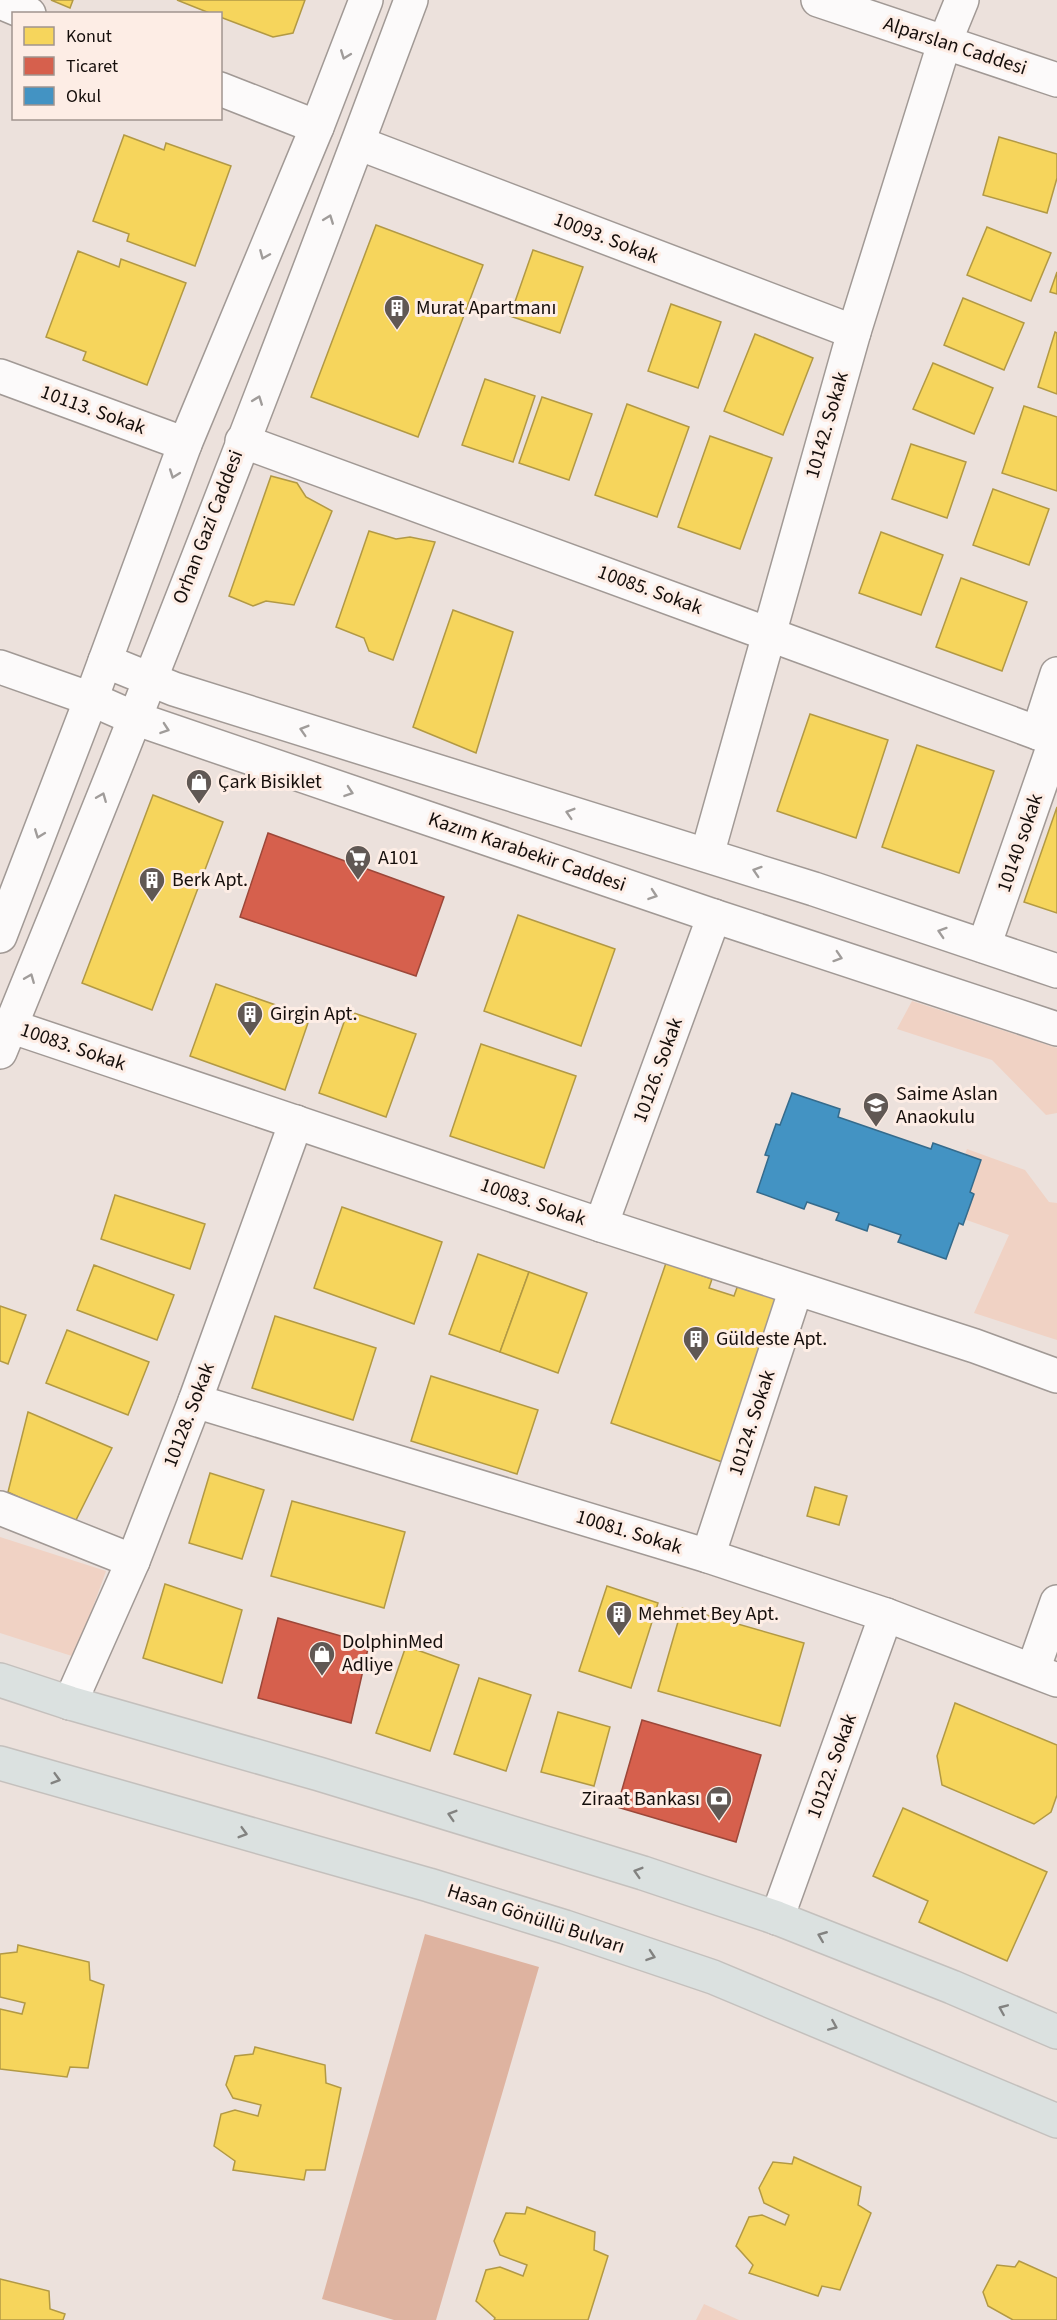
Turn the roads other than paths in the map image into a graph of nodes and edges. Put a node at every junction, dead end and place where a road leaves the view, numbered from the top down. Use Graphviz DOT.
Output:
graph roads {
  1 [pos="366,0"];
  2 [pos="411,0"];
  3 [pos="818,0"];
  4 [pos="962,0"];
  5 [pos="0,2"];
  6 [pos="24,12"];
  7 [pos="944,44"];
  8 [pos="1057,80"];
  9 [pos="222,90"];
  10 [pos="317,127"];
  11 [pos="358,143"];
  12 [pos="854,332"];
  13 [pos="0,376"];
  14 [pos="242,441"];
  15 [pos="185,444"];
  16 [pos="768,634"];
  17 [pos="105,661"];
  18 [pos="0,667"];
  19 [pos="1057,674"];
  20 [pos="149,678"];
  21 [pos="91,699"];
  22 [pos="134,718"];
  23 [pos="1050,738"];
  24 [pos="706,855"];
  25 [pos="714,916"];
  26 [pos="0,936"];
  27 [pos="984,946"];
  28 [pos="1057,971"];
  29 [pos="1057,1029"];
  30 [pos="5,1039"];
  31 [pos="296,1122"];
  32 [pos="601,1225"];
  33 [pos="796,1289"];
  34 [pos="1057,1376"];
  35 [pos="195,1401"];
  36 [pos="0,1508"];
  37 [pos="708,1556"];
  38 [pos="133,1561"];
  39 [pos="1057,1602"];
  40 [pos="886,1615"];
  41 [pos="1045,1675"];
  42 [pos="0,1680"];
  43 [pos="70,1703"];
  44 [pos="0,1763"];
  45 [pos="777,1918"];
  46 [pos="1057,2032"];
  47 [pos="1057,2121"];
  1 -- 10 [label="street, one-way"];
  2 -- 11 [label="street, Orhan Gazi Caddesi"];
  3 -- 7 [label="street, Alparslan Caddesi"];
  4 -- 7 [label="street, 10142. Sokak"];
  5 -- 6 [label="street"];
  7 -- 8 [label="street, Alparslan Caddesi"];
  7 -- 12 [label="street, 10142. Sokak"];
  9 -- 10 [label="street"];
  10 -- 15 [label="street, one-way"];
  11 -- 12 [label="street, 10093. Sokak"];
  14 -- 11 [label="street, Orhan Gazi Caddesi, one-way"];
  12 -- 16 [label="street, 10142. Sokak"];
  13 -- 15 [label="street, 10113. Sokak"];
  14 -- 16 [label="street, 10085. Sokak"];
  14 -- 20 [label="street, Orhan Gazi Caddesi"];
  15 -- 17 [label="street, one-way"];
  16 -- 23 [label="street, 10085. Sokak"];
  16 -- 24 [label="street, 10142. Sokak"];
  17 -- 20 [label="street"];
  17 -- 21 [label="street"];
  18 -- 21 [label="street, Kazım Karabekir Caddesi"];
  19 -- 23 [label="street, 10140 sokak"];
  20 -- 22 [label="street, Orhan Gazi Caddesi"];
  24 -- 20 [label="street, one-way"];
  21 -- 22 [label="street, Kazım Karabekir Caddesi"];
  21 -- 26 [label="street, one-way"];
  22 -- 25 [label="street, Kazım Karabekir Caddesi, one-way"];
  30 -- 22 [label="street, Orhan Gazi Caddesi, one-way"];
  23 -- 27 [label="street, 10140 sokak"];
  27 -- 24 [label="street, one-way"];
  25 -- 29 [label="street, Kazım Karabekir Caddesi, one-way"];
  25 -- 32 [label="street, 10126. Sokak"];
  27 -- 28 [label="street"];
  30 -- 31 [label="street, 10083. Sokak"];
  31 -- 32 [label="street, 10083. Sokak"];
  31 -- 35 [label="street, 10128. Sokak"];
  32 -- 33 [label="street, 10083. Sokak"];
  33 -- 34 [label="street, 10083. Sokak"];
  33 -- 37 [label="street, 10124. Sokak"];
  35 -- 37 [label="street, 10081. Sokak"];
  35 -- 38 [label="street, 10128. Sokak"];
  36 -- 38 [label="street"];
  37 -- 40 [label="street, 10081. Sokak"];
  38 -- 43 [label="street, 10128. Sokak"];
  39 -- 41 [label="street"];
  40 -- 41 [label="street, 10081. Sokak"];
  40 -- 45 [label="street, 10122. Sokak"];
  42 -- 43 [label="main road"];
  45 -- 43 [label="main road, one-way"];
  44 -- 47 [label="main road, Hasan Gönüllü Bulvarı, one-way"];
  46 -- 45 [label="main road, one-way"];
}
